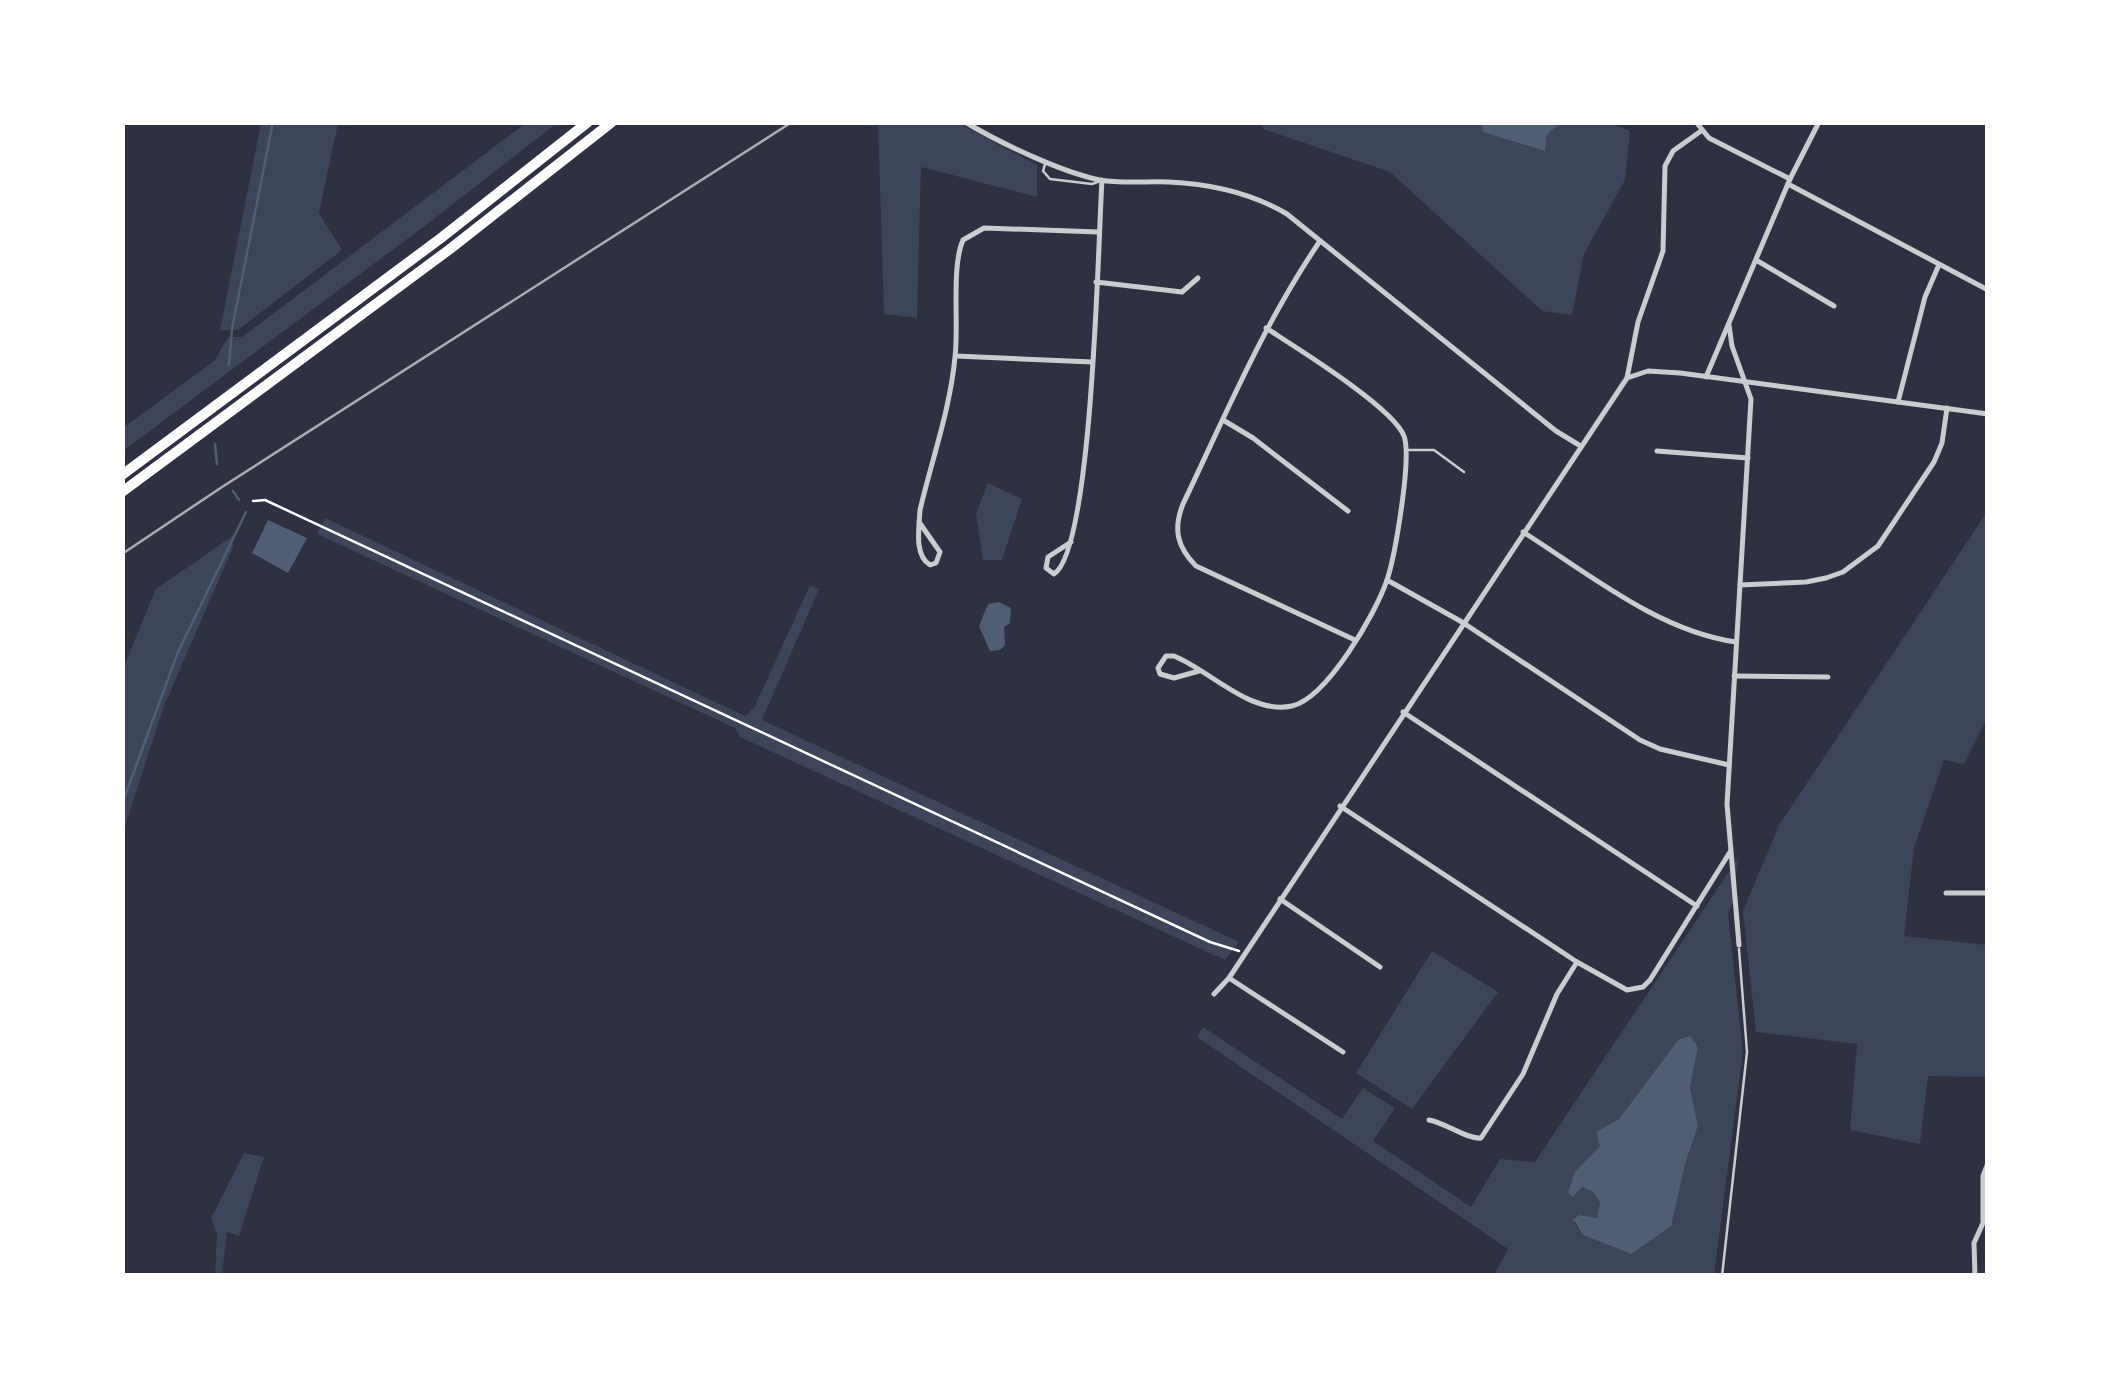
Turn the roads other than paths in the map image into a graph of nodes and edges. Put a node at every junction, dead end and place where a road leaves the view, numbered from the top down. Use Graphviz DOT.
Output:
graph roads {
  1 [pos="588,122"];
  2 [pos="612,122"];
  3 [pos="965,122"];
  4 [pos="1696,122"];
  5 [pos="1819,122"];
  6 [pos="1700,131"];
  7 [pos="1046,160"];
  8 [pos="1102,180"];
  9 [pos="1789,182"];
  10 [pos="1098,232"];
  11 [pos="1320,241"];
  12 [pos="1756,260"];
  13 [pos="1938,267"];
  14 [pos="1198,278"];
  15 [pos="1096,282"];
  16 [pos="1988,290"];
  17 [pos="1834,306"];
  18 [pos="1729,325"];
  19 [pos="1266,328"];
  20 [pos="956,356"];
  21 [pos="1092,362"];
  22 [pos="1706,376"];
  23 [pos="1627,378"];
  24 [pos="1747,383"];
  25 [pos="1898,402"];
  26 [pos="1946,408"];
  27 [pos="1988,414"];
  28 [pos="1223,420"];
  29 [pos="1579,445"];
  30 [pos="1406,450"];
  31 [pos="1657,450"];
  32 [pos="1748,458"];
  33 [pos="1464,472"];
  34 [pos="122,474"];
  35 [pos="122,492"];
  36 [pos="1348,511"];
  37 [pos="919,522"];
  38 [pos="1522,532"];
  39 [pos="1071,542"];
  40 [pos="1387,580"];
  41 [pos="1740,585"];
  42 [pos="1462,622"];
  43 [pos="1355,640"];
  44 [pos="1736,642"];
  45 [pos="1199,670"];
  46 [pos="1734,676"];
  47 [pos="1828,677"];
  48 [pos="1403,712"];
  49 [pos="1729,765"];
  50 [pos="1340,806"];
  51 [pos="1732,850"];
  52 [pos="1988,892"];
  53 [pos="1946,893"];
  54 [pos="1280,898"];
  55 [pos="1697,906"];
  56 [pos="1739,945"];
  57 [pos="1577,962"];
  58 [pos="1380,967"];
  59 [pos="1229,978"];
  60 [pos="1214,994"];
  61 [pos="1344,1052"];
  62 [pos="1429,1120"];
  63 [pos="1988,1163"];
  64 [pos="1722,1276"];
  65 [pos="1975,1276"];
  1 -- 34 [label="highway"];
  2 -- 35 [label="highway"];
  3 -- 7 [label="street"];
  4 -- 6 [label="street"];
  5 -- 9 [label="street"];
  6 -- 9 [label="street"];
  6 -- 23 [label="street"];
  7 -- 8 [label="street"];
  7 -- 8 [label="lane"];
  8 -- 10 [label="street"];
  8 -- 11 [label="street"];
  9 -- 12 [label="street"];
  9 -- 13 [label="street"];
  10 -- 15 [label="street"];
  10 -- 20 [label="street"];
  11 -- 19 [label="street"];
  11 -- 29 [label="street"];
  12 -- 17 [label="street"];
  12 -- 18 [label="street"];
  13 -- 16 [label="street"];
  13 -- 25 [label="street"];
  14 -- 15 [label="street"];
  15 -- 21 [label="street"];
  18 -- 22 [label="street"];
  18 -- 24 [label="street"];
  19 -- 28 [label="street"];
  19 -- 30 [label="street"];
  20 -- 21 [label="street"];
  20 -- 37 [label="street"];
  21 -- 39 [label="street"];
  22 -- 23 [label="street"];
  22 -- 24 [label="street"];
  23 -- 29 [label="street"];
  24 -- 25 [label="street"];
  24 -- 32 [label="street"];
  25 -- 26 [label="street"];
  26 -- 27 [label="street"];
  26 -- 41 [label="street"];
  28 -- 36 [label="street"];
  28 -- 43 [label="street"];
  29 -- 38 [label="street"];
  30 -- 33 [label="lane"];
  30 -- 40 [label="street"];
  31 -- 32 [label="street"];
  32 -- 41 [label="street"];
  37 -- 37 [label="street"];
  38 -- 42 [label="street"];
  38 -- 44 [label="street"];
  39 -- 39 [label="street"];
  40 -- 42 [label="street"];
  40 -- 43 [label="street"];
  41 -- 44 [label="street"];
  42 -- 48 [label="street"];
  42 -- 49 [label="street"];
  43 -- 45 [label="street"];
  44 -- 46 [label="street"];
  45 -- 45 [label="street"];
  46 -- 47 [label="street"];
  46 -- 49 [label="street"];
  48 -- 50 [label="street"];
  48 -- 55 [label="street"];
  49 -- 51 [label="street"];
  50 -- 54 [label="street"];
  50 -- 57 [label="street"];
  51 -- 55 [label="street"];
  51 -- 56 [label="street"];
  52 -- 53 [label="street"];
  54 -- 58 [label="street"];
  54 -- 59 [label="street"];
  55 -- 57 [label="street"];
  56 -- 64 [label="lane"];
  57 -- 62 [label="street"];
  59 -- 60 [label="street"];
  59 -- 61 [label="street"];
  63 -- 65 [label="street"];
}
